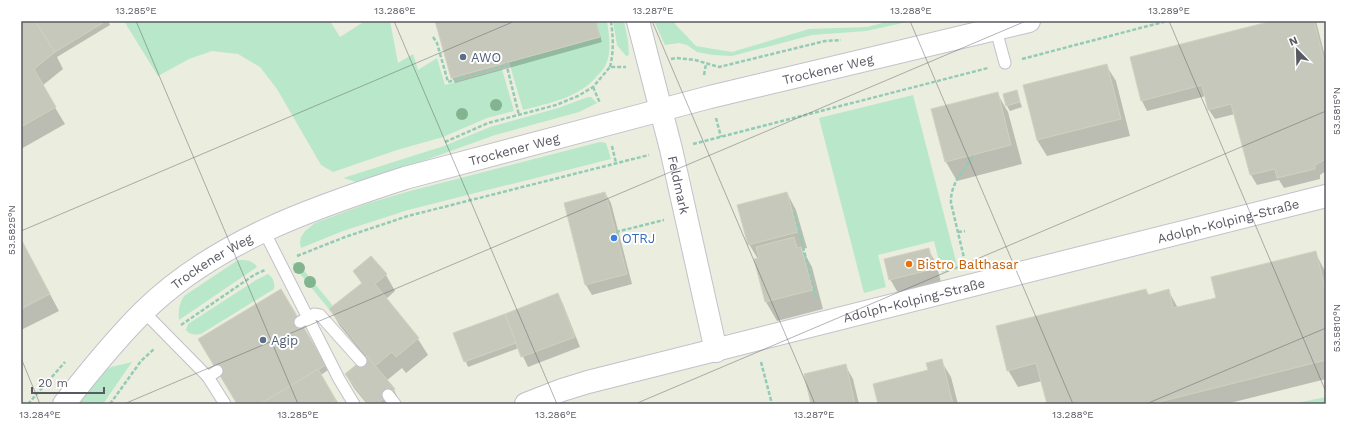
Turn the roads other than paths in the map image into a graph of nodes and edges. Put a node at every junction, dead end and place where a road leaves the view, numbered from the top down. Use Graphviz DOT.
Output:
graph roads {
  1 [pos="638,21"];
  2 [pos="1029,21"];
  3 [pos="996,30"];
  4 [pos="1004,63"];
  5 [pos="661,110"];
  6 [pos="1326,196"];
  7 [pos="264,231"];
  8 [pos="144,312"];
  9 [pos="304,320"];
  10 [pos="716,351"];
  11 [pos="361,361"];
  12 [pos="351,403"];
  13 [pos="64,404"];
  14 [pos="225,404"];
  15 [pos="526,404"];
  1 -- 5 [label="street, Feldmark"];
  2 -- 3 [label="street, Trockener Weg"];
  3 -- 4 [label="lane"];
  3 -- 5 [label="street, Trockener Weg"];
  5 -- 7 [label="street, Trockener Weg"];
  5 -- 10 [label="street, Feldmark"];
  6 -- 10 [label="street, Adolph-Kolping-Straße"];
  7 -- 8 [label="street, Trockener Weg"];
  7 -- 9 [label="lane"];
  8 -- 13 [label="street, Trockener Weg"];
  8 -- 14 [label="lane"];
  9 -- 11 [label="lane"];
  9 -- 12 [label="lane"];
  10 -- 15 [label="street, Adolph-Kolping-Straße"];
}
